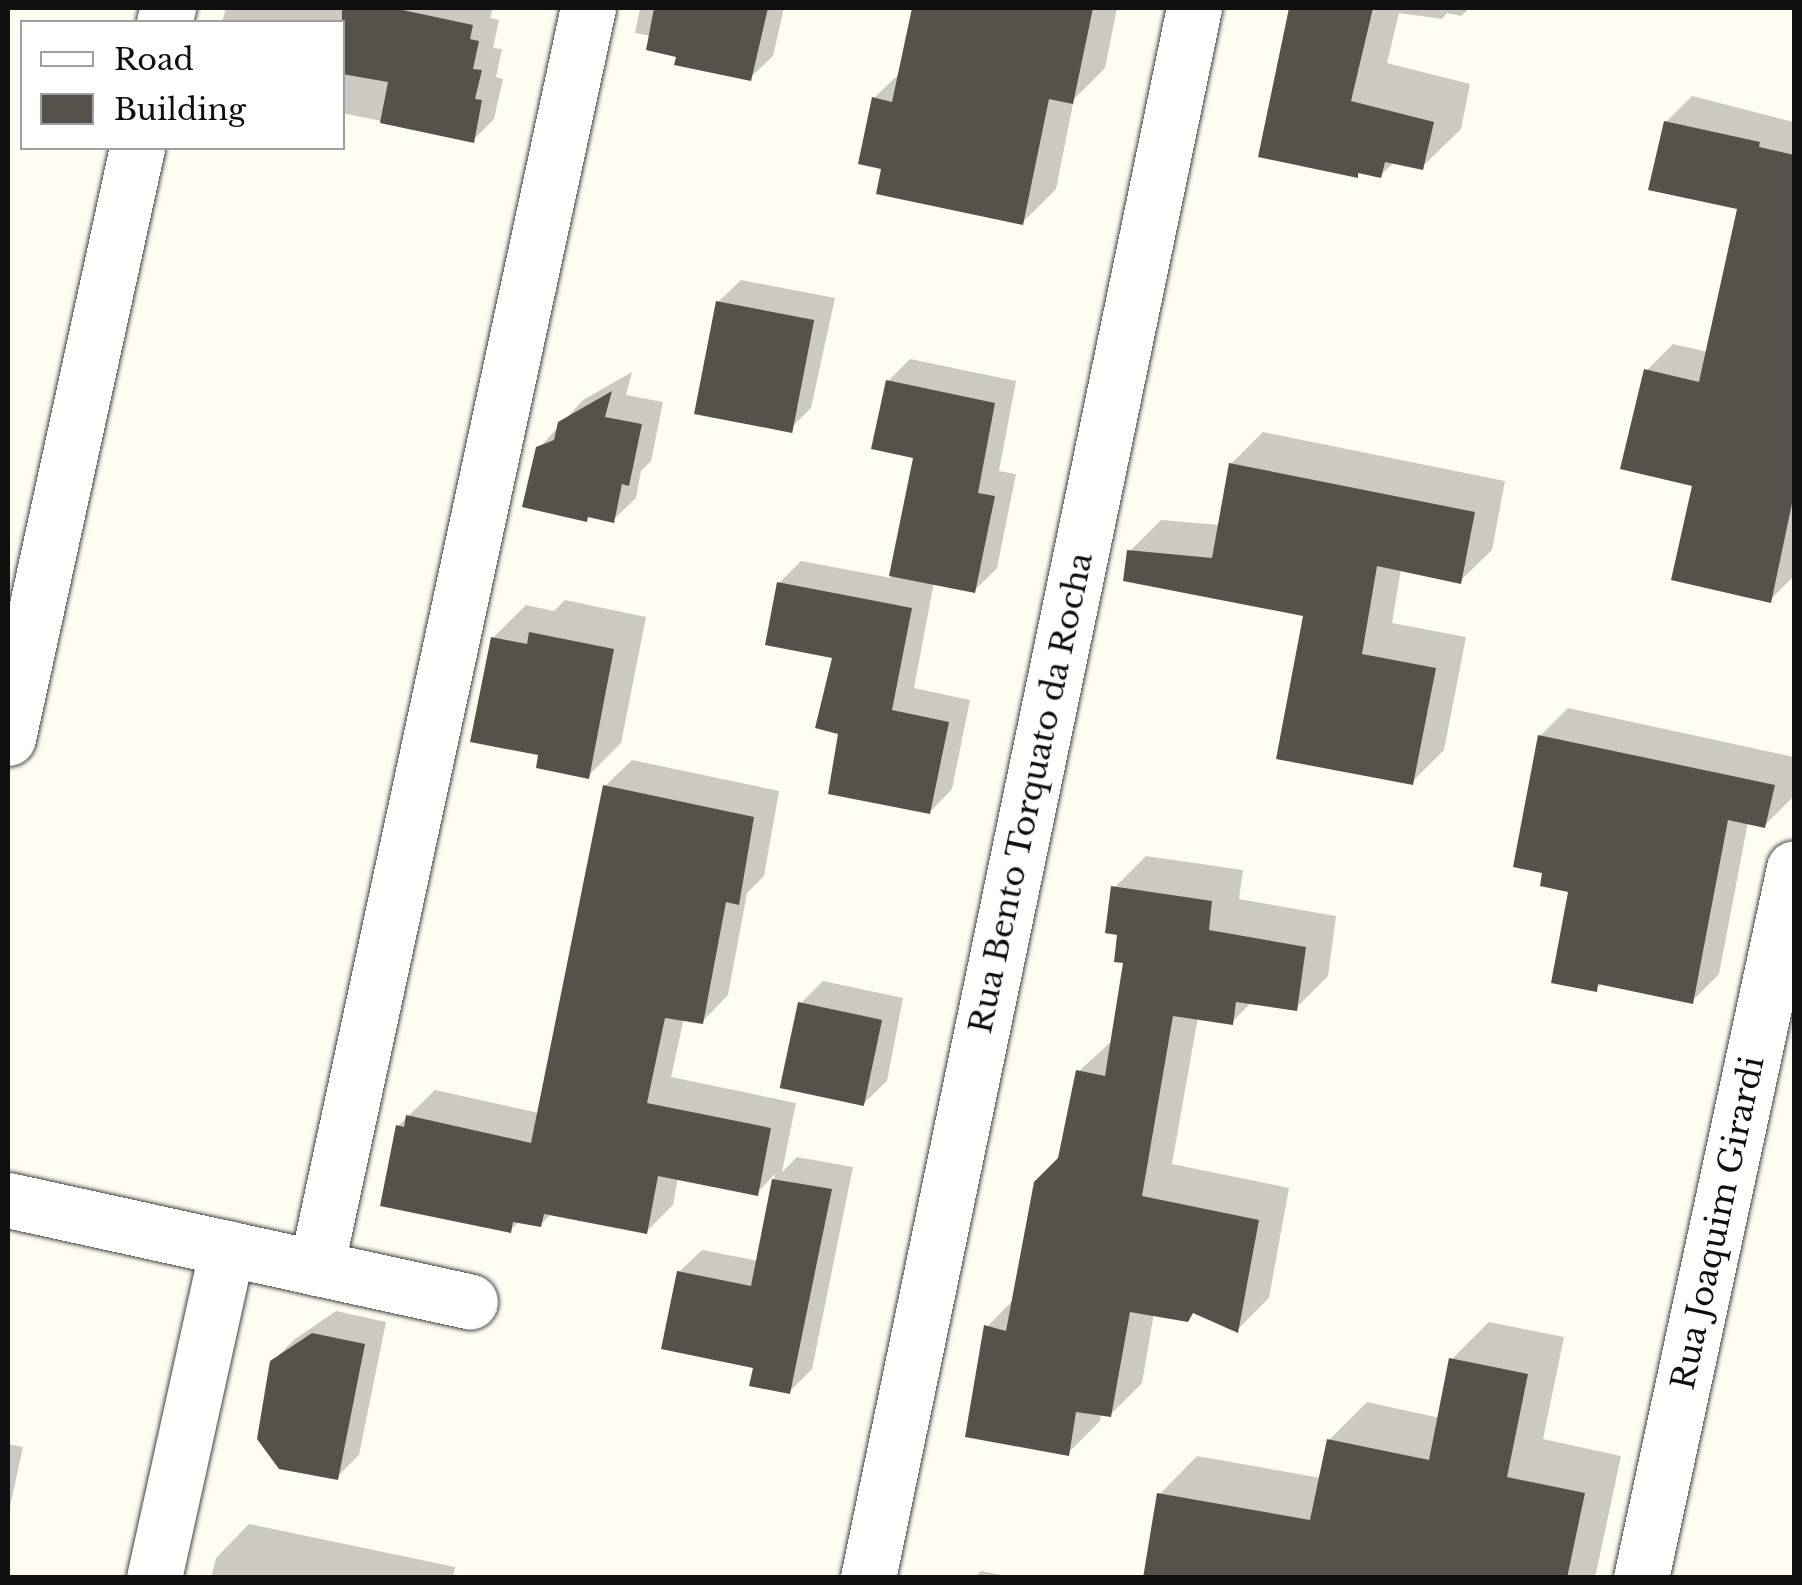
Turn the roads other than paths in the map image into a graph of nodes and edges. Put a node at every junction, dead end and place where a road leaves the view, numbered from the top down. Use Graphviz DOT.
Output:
graph roads {
  1 [pos="588,8"];
  2 [pos="1194,8"];
  3 [pos="137,150"];
  4 [pos="8,738"];
  5 [pos="1794,868"];
  6 [pos="8,1200"];
  7 [pos="226,1248"];
  8 [pos="316,1268"];
  9 [pos="470,1302"];
  10 [pos="154,1578"];
  11 [pos="868,1578"];
  12 [pos="1642,1578"];
  1 -- 8 [label="street"];
  2 -- 11 [label="street, Rua Bento Torquato da Rocha"];
  3 -- 4 [label="street"];
  5 -- 12 [label="street, Rua Joaquim Girardi"];
  6 -- 7 [label="street"];
  7 -- 8 [label="street"];
  7 -- 10 [label="street"];
  8 -- 9 [label="street"];
}
